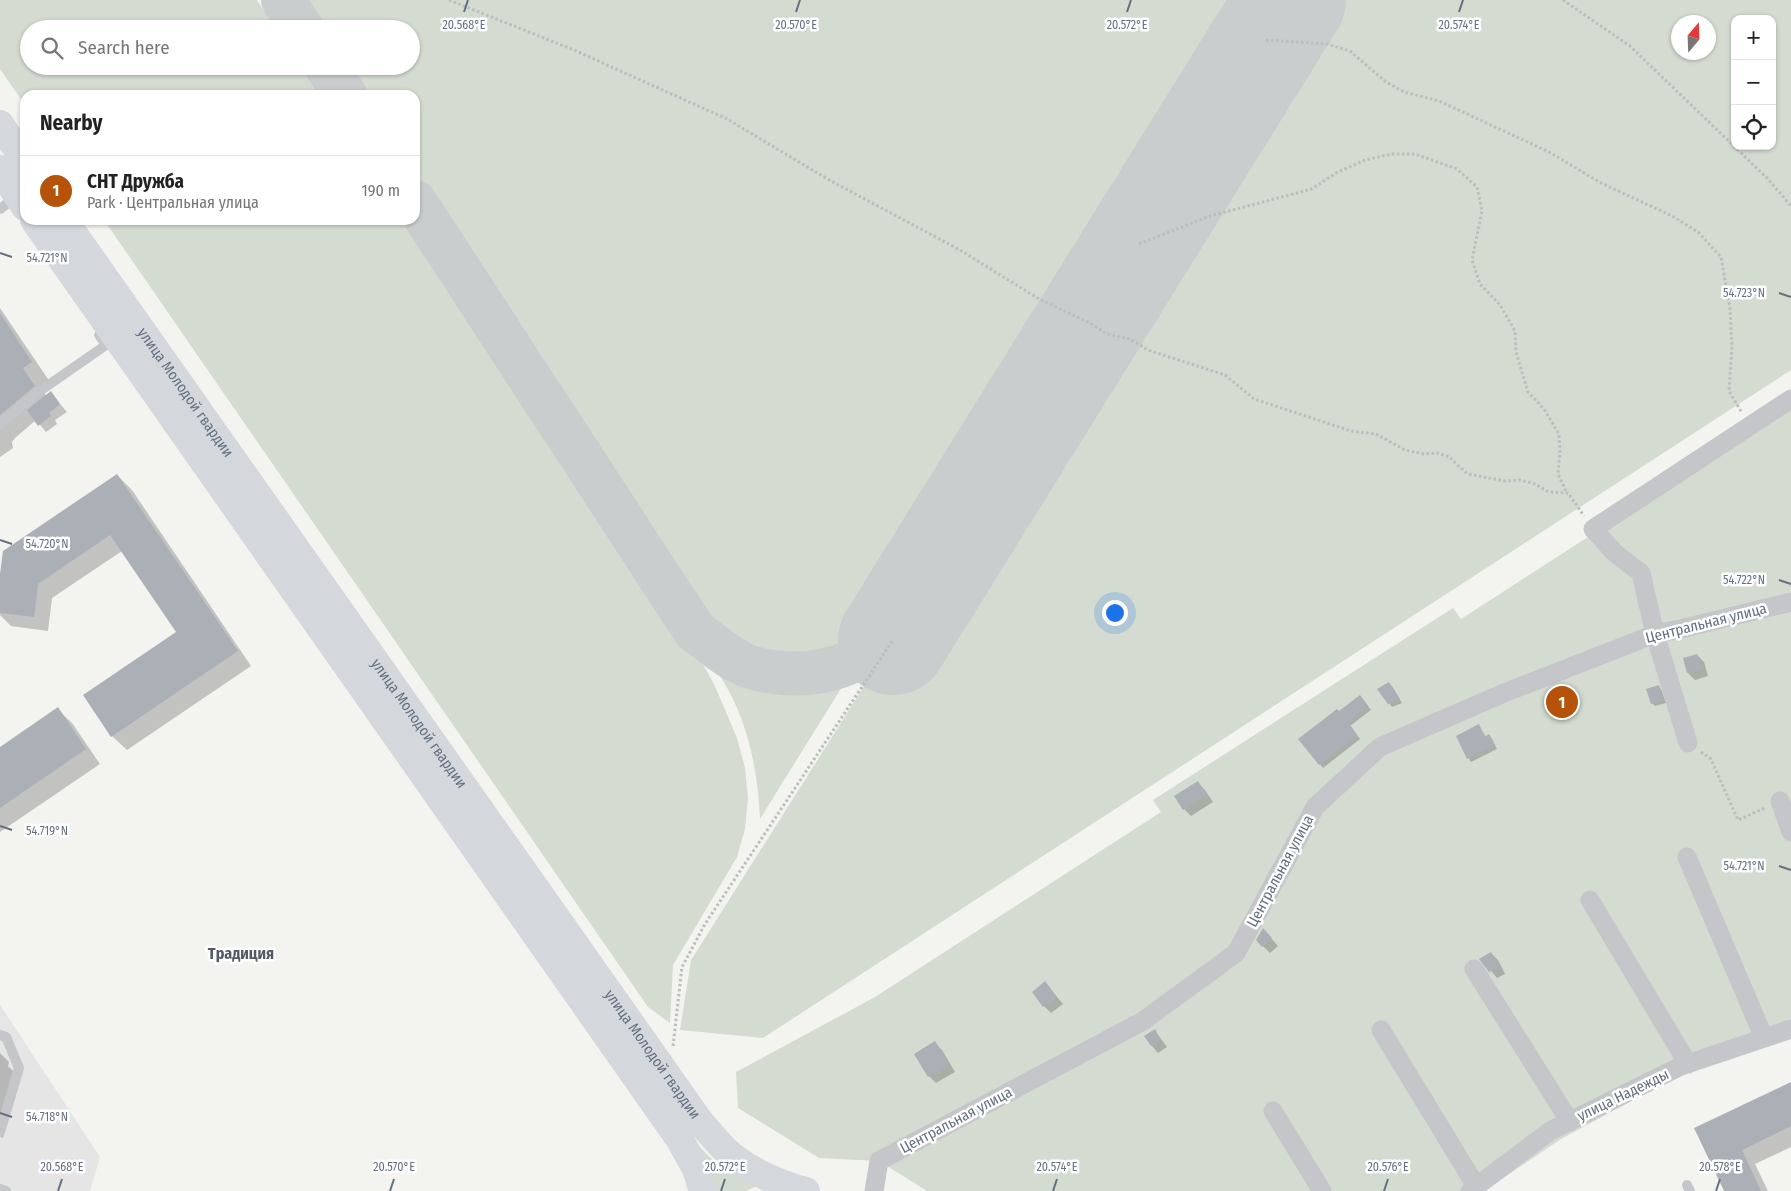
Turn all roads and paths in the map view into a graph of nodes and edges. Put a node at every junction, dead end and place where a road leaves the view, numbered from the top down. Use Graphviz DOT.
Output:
graph roads {
  1 [pos="449,0"];
  2 [pos="1563,0"];
  3 [pos="1266,40"];
  4 [pos="0,124"];
  5 [pos="20,154"];
  6 [pos="0,169"];
  7 [pos="1791,206"];
  8 [pos="16,208"];
  9 [pos="28,225"];
  10 [pos="68,225"];
  11 [pos="1139,244"];
  12 [pos="105,337"];
  13 [pos="1791,399"];
  14 [pos="1757,421"];
  15 [pos="0,424"];
  16 [pos="1568,494"];
  17 [pos="1593,529"];
  18 [pos="1791,602"];
  19 [pos="1655,634"];
  20 [pos="893,640"];
  21 [pos="1688,743"];
  22 [pos="1780,801"];
  23 [pos="1791,832"];
  24 [pos="1687,857"];
  25 [pos="1590,900"];
  26 [pos="1474,969"];
  27 [pos="1791,1029"];
  28 [pos="1381,1030"];
  29 [pos="0,1035"];
  30 [pos="1764,1038"];
  31 [pos="673,1050"];
  32 [pos="1688,1064"];
  33 [pos="1273,1111"];
  34 [pos="1570,1122"];
  35 [pos="0,1132"];
  36 [pos="0,1189"];
  37 [pos="1473,1189"];
  38 [pos="6,1191"];
  39 [pos="703,1191"];
  40 [pos="806,1191"];
  41 [pos="874,1191"];
  42 [pos="1322,1191"];
  1 -- 16 [label="path"];
  2 -- 7 [label="path"];
  3 -- 14 [label="path"];
  4 -- 5 [label="main road"];
  6 -- 8 [label="main road, улица Молодой гвардии"];
  9 -- 12 [label="main road, улица Молодой гвардии"];
  10 -- 40 [label="main road, улица Молодой гвардии"];
  11 -- 16 [label="path"];
  12 -- 15 [label="lane"];
  12 -- 39 [label="main road, улица Молодой гвардии"];
  13 -- 14 [label="street"];
  14 -- 17 [label="street"];
  16 -- 17 [label="path"];
  17 -- 19 [label="street"];
  18 -- 19 [label="street, Центральная улица"];
  19 -- 21 [label="street"];
  19 -- 41 [label="street, Центральная улица"];
  20 -- 31 [label="path"];
  21 -- 22 [label="path"];
  22 -- 23 [label="street"];
  24 -- 30 [label="street"];
  25 -- 32 [label="street"];
  26 -- 34 [label="street"];
  27 -- 30 [label="street, улица Надежды"];
  28 -- 37 [label="street"];
  29 -- 35 [label="lane"];
  30 -- 32 [label="street, улица Надежды"];
  32 -- 34 [label="street, улица Надежды"];
  33 -- 42 [label="street"];
  34 -- 37 [label="street, улица Надежды"];
  36 -- 38 [label="lane"];
}
